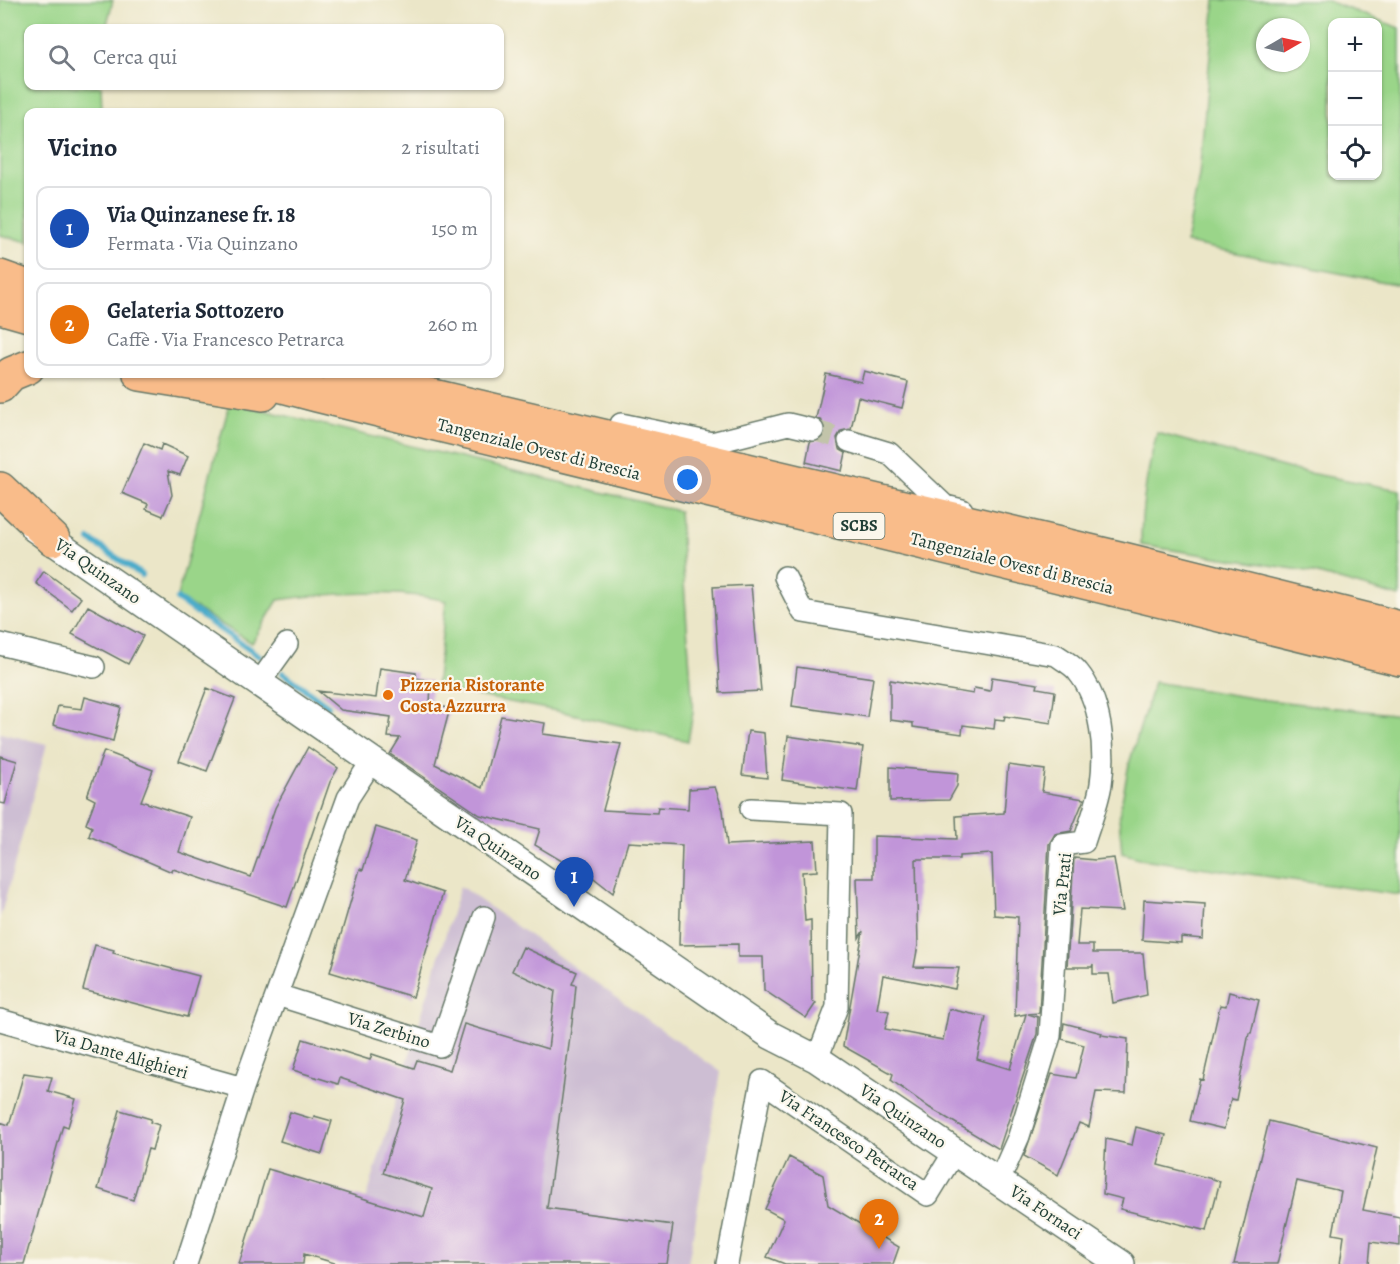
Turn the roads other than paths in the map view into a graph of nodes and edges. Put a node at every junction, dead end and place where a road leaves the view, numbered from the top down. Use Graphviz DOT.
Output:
graph roads {
  1 [pos="0,277"];
  2 [pos="24,285"];
  3 [pos="0,302"];
  4 [pos="24,307"];
  5 [pos="0,308"];
  6 [pos="24,314"];
  7 [pos="24,369"];
  8 [pos="164,378"];
  9 [pos="274,378"];
  10 [pos="328,384"];
  11 [pos="0,386"];
  12 [pos="420,393"];
  13 [pos="813,430"];
  14 [pos="849,441"];
  15 [pos="0,489"];
  16 [pos="0,508"];
  17 [pos="53,539"];
  18 [pos="1119,558"];
  19 [pos="785,577"];
  20 [pos="1400,628"];
  21 [pos="0,644"];
  22 [pos="287,644"];
  23 [pos="1400,659"];
  24 [pos="94,667"];
  25 [pos="259,683"];
  26 [pos="372,761"];
  27 [pos="751,809"];
  28 [pos="484,917"];
  29 [pos="277,995"];
  30 [pos="0,1020"];
  31 [pos="817,1059"];
  32 [pos="243,1088"];
  33 [pos="955,1151"];
  34 [pos="999,1181"];
  35 [pos="186,1264"];
  36 [pos="727,1264"];
  37 [pos="1121,1264"];
  1 -- 2 [label="main road"];
  3 -- 4 [label="main road"];
  5 -- 6 [label="main road"];
  7 -- 11 [label="main road"];
  8 -- 10 [label="main road"];
  9 -- 10 [label="main road, Tangenziale Ovest di Brescia / SCBS"];
  10 -- 12 [label="main road, Tangenziale Ovest di Brescia / SCBS"];
  10 -- 23 [label="main road, Tangenziale Ovest di Brescia / SCBS"];
  12 -- 13 [label="street"];
  12 -- 18 [label="main road, Tangenziale Ovest di Brescia / SCBS"];
  14 -- 18 [label="street"];
  15 -- 17 [label="main road"];
  16 -- 17 [label="street, Via Quinzano"];
  17 -- 25 [label="street, Via Quinzano"];
  18 -- 20 [label="main road, Tangenziale Ovest di Brescia / SCBS"];
  19 -- 34 [label="street, Via Prati"];
  21 -- 24 [label="street"];
  22 -- 25 [label="street"];
  25 -- 26 [label="street, Via Quinzano"];
  26 -- 29 [label="street"];
  26 -- 31 [label="street, Via Quinzano"];
  27 -- 31 [label="street"];
  28 -- 29 [label="street, Via Zerbino"];
  29 -- 32 [label="street"];
  30 -- 32 [label="street, Via Dante Alighieri"];
  31 -- 33 [label="street, Via Quinzano"];
  32 -- 35 [label="street"];
  33 -- 34 [label="street, Via Quinzano"];
  33 -- 36 [label="street, Via Francesco Petrarca"];
  34 -- 37 [label="street, Via Fornaci"];
}
